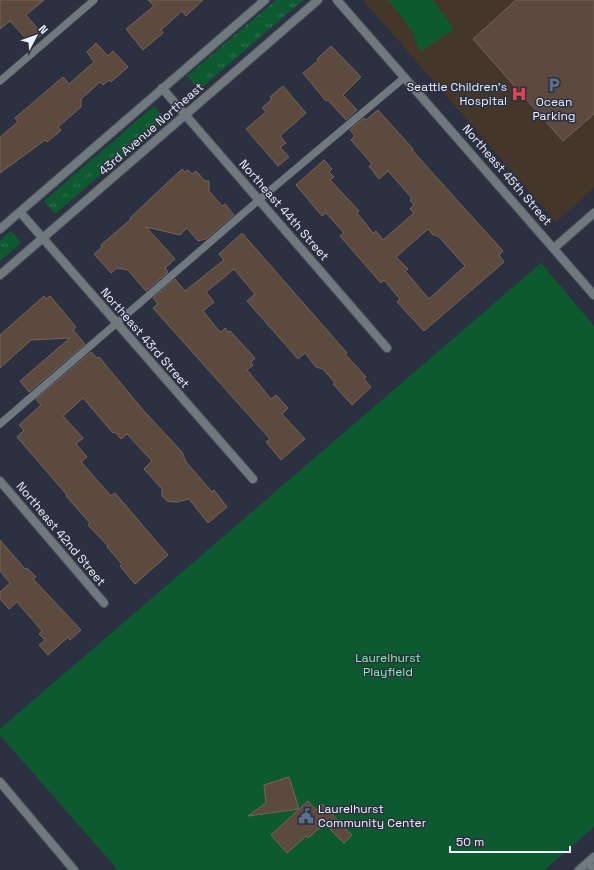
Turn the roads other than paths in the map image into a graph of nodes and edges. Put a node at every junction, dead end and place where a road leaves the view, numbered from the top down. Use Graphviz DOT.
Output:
graph roads {
  1 [pos="94,0"];
  2 [pos="265,0"];
  3 [pos="318,0"];
  4 [pos="337,0"];
  5 [pos="405,77"];
  6 [pos="0,81"];
  7 [pos="162,88"];
  8 [pos="185,115"];
  9 [pos="260,199"];
  10 [pos="20,212"];
  11 [pos="594,213"];
  12 [pos="0,229"];
  13 [pos="43,238"];
  14 [pos="554,248"];
  15 [pos="0,275"];
  16 [pos="594,295"];
  17 [pos="117,324"];
  18 [pos="387,348"];
  19 [pos="0,424"];
  20 [pos="253,479"];
  21 [pos="0,481"];
  22 [pos="104,603"];
  23 [pos="0,782"];
  24 [pos="591,860"];
  25 [pos="74,870"];
  26 [pos="579,870"];
  27 [pos="594,870"];
  1 -- 6 [label="lane"];
  2 -- 7 [label="street, 43rd Avenue Northeast"];
  3 -- 8 [label="street, 43rd Avenue Northeast"];
  4 -- 5 [label="street, Northeast 45th Street"];
  5 -- 9 [label="lane"];
  5 -- 14 [label="street, Northeast 45th Street"];
  7 -- 8 [label="street, Northeast 44th Street"];
  7 -- 10 [label="street, 43rd Avenue Northeast"];
  8 -- 9 [label="street, Northeast 44th Street"];
  8 -- 13 [label="street, 43rd Avenue Northeast"];
  9 -- 17 [label="lane"];
  9 -- 18 [label="street, Northeast 44th Street"];
  10 -- 12 [label="street, 43rd Avenue Northeast"];
  10 -- 13 [label="street, Northeast 43rd Street"];
  11 -- 14 [label="street"];
  13 -- 15 [label="street, 43rd Avenue Northeast"];
  13 -- 17 [label="street, Northeast 43rd Street"];
  14 -- 16 [label="street, Northeast 45th Street"];
  17 -- 19 [label="lane"];
  17 -- 20 [label="street, Northeast 43rd Street"];
  21 -- 22 [label="street, Northeast 42nd Street"];
  23 -- 25 [label="street"];
  24 -- 26 [label="street"];
  24 -- 27 [label="street"];
}
